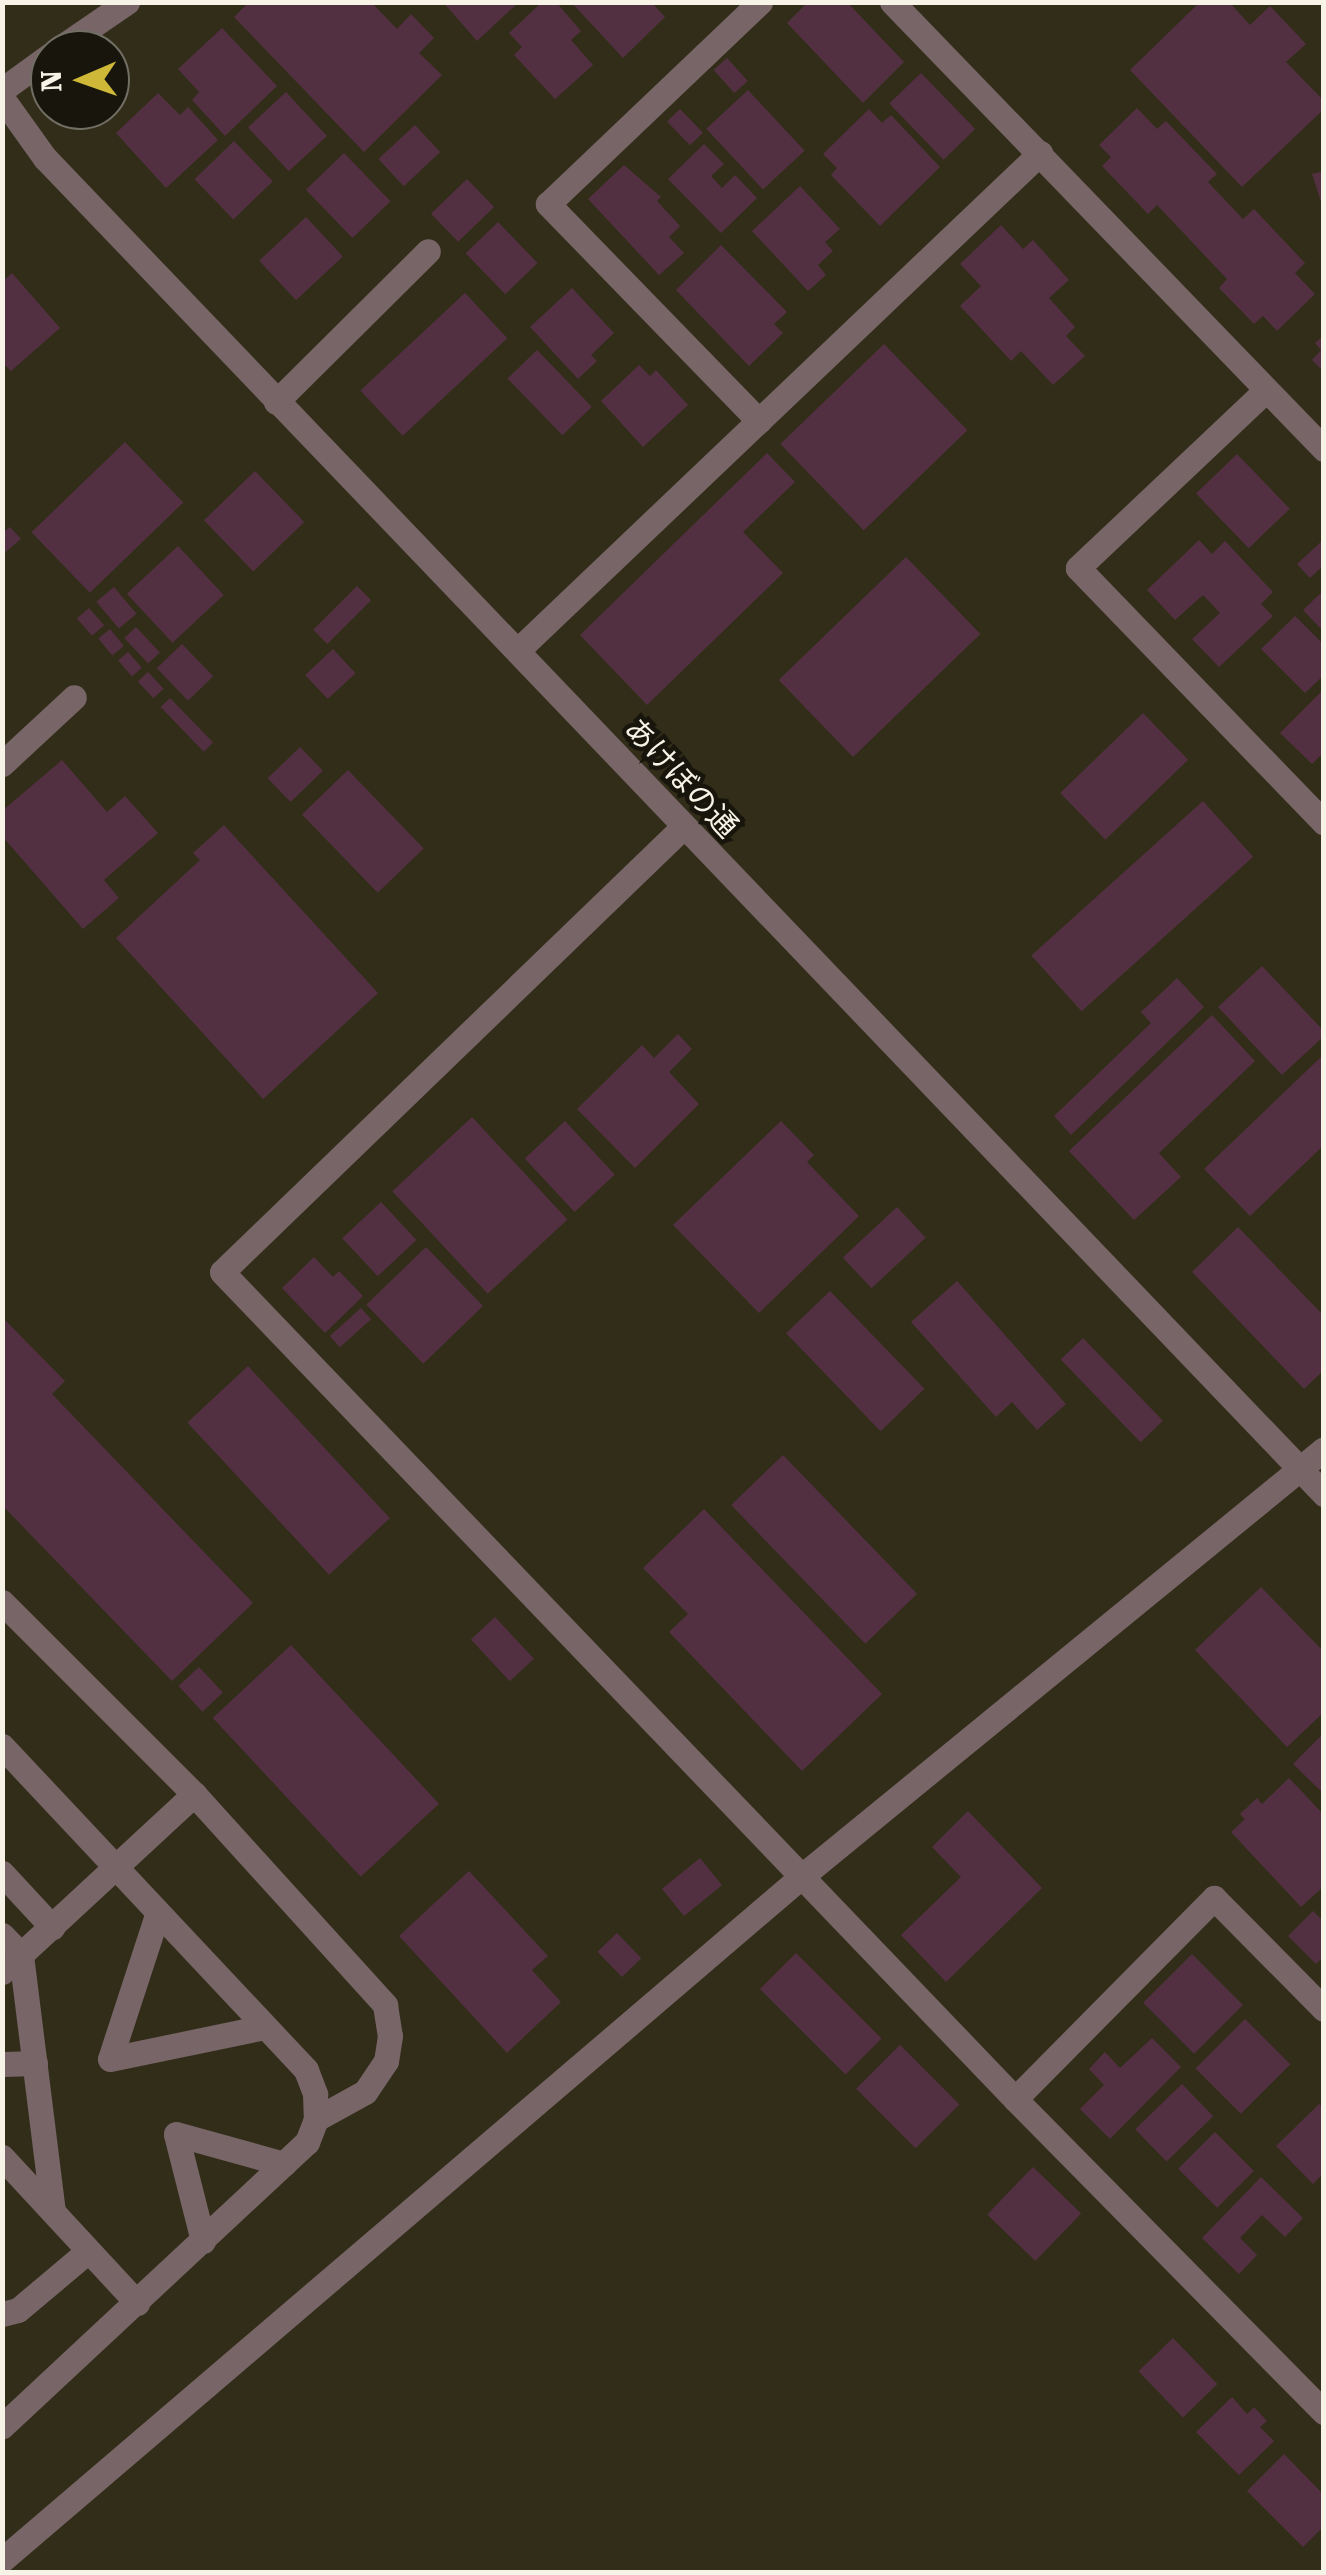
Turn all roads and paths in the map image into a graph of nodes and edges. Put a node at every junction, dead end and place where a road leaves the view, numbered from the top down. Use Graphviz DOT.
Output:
graph roads {
  1 [pos="127,2"];
  2 [pos="760,2"];
  3 [pos="892,2"];
  4 [pos="87,30"];
  5 [pos="30,70"];
  6 [pos="2,90"];
  7 [pos="2,98"];
  8 [pos="1040,154"];
  9 [pos="428,251"];
  10 [pos="1266,390"];
  11 [pos="276,402"];
  12 [pos="759,422"];
  13 [pos="1324,449"];
  14 [pos="518,650"];
  15 [pos="74,697"];
  16 [pos="2,764"];
  17 [pos="1324,823"];
  18 [pos="682,828"];
  19 [pos="1324,1449"];
  20 [pos="1299,1471"];
  21 [pos="1324,1494"];
  22 [pos="4,1608"];
  23 [pos="2,1746"];
  24 [pos="194,1794"];
  25 [pos="114,1869"];
  26 [pos="2,1873"];
  27 [pos="802,1876"];
  28 [pos="158,1915"];
  29 [pos="52,1927"];
  30 [pos="2,1935"];
  31 [pos="12,1964"];
  32 [pos="1324,2010"];
  33 [pos="265,2027"];
  34 [pos="35,2063"];
  35 [pos="4,2064"];
  36 [pos="1015,2099"];
  37 [pos="316,2119"];
  38 [pos="2,2157"];
  39 [pos="284,2164"];
  40 [pos="53,2212"];
  41 [pos="202,2241"];
  42 [pos="88,2251"];
  43 [pos="136,2303"];
  44 [pos="2,2314"];
  45 [pos="1324,2412"];
  46 [pos="2,2426"];
  47 [pos="2,2560"];
  1 -- 4 [label="street"];
  2 -- 12 [label="street"];
  3 -- 8 [label="street"];
  5 -- 6 [label="street"];
  7 -- 11 [label="street, あけぼの通"];
  8 -- 10 [label="street"];
  8 -- 12 [label="street"];
  9 -- 11 [label="street"];
  10 -- 13 [label="street"];
  10 -- 17 [label="street"];
  11 -- 14 [label="street, あけぼの通"];
  12 -- 14 [label="street"];
  14 -- 18 [label="street, あけぼの通"];
  15 -- 16 [label="street"];
  18 -- 20 [label="street, あけぼの通"];
  18 -- 27 [label="street"];
  19 -- 20 [label="street"];
  20 -- 21 [label="street, あけぼの通"];
  20 -- 27 [label="street"];
  22 -- 24 [label="street"];
  23 -- 25 [label="street"];
  24 -- 25 [label="street"];
  24 -- 37 [label="street"];
  25 -- 28 [label="street"];
  25 -- 29 [label="street"];
  26 -- 29 [label="street"];
  27 -- 36 [label="street"];
  27 -- 47 [label="street"];
  28 -- 33 [label="street"];
  28 -- 33 [label="street"];
  29 -- 31 [label="street"];
  30 -- 31 [label="street"];
  31 -- 34 [label="street"];
  32 -- 36 [label="street"];
  33 -- 37 [label="street"];
  34 -- 35 [label="street"];
  34 -- 40 [label="street"];
  36 -- 45 [label="street"];
  37 -- 39 [label="street"];
  38 -- 40 [label="street"];
  39 -- 41 [label="street"];
  39 -- 41 [label="street"];
  40 -- 42 [label="street"];
  41 -- 43 [label="street"];
  42 -- 43 [label="street"];
  42 -- 44 [label="street"];
  43 -- 46 [label="street"];
}
